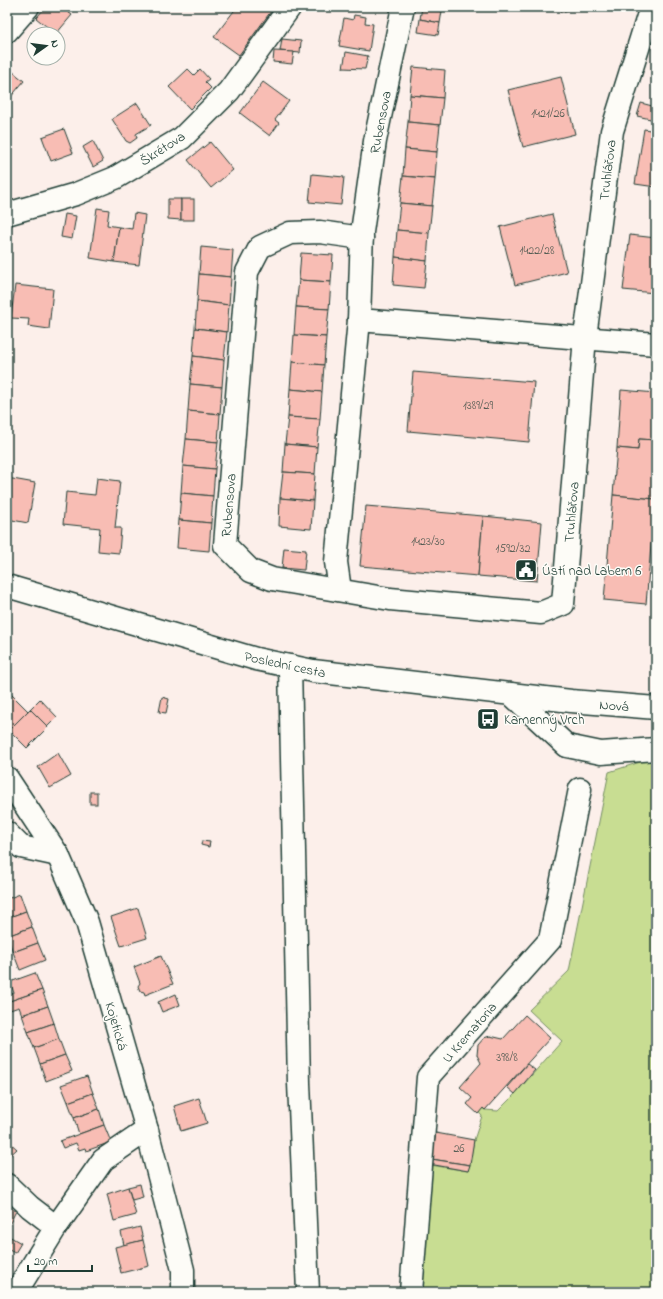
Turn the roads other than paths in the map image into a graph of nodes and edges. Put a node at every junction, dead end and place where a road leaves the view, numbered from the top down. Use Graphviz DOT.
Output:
graph roads {
  1 [pos="28,7"];
  2 [pos="290,7"];
  3 [pos="403,7"];
  4 [pos="651,7"];
  5 [pos="7,31"];
  6 [pos="7,214"];
  7 [pos="362,238"];
  8 [pos="359,320"];
  9 [pos="585,337"];
  10 [pos="656,344"];
  11 [pos="7,586"];
  12 [pos="340,590"];
  13 [pos="290,666"];
  14 [pos="511,694"];
  15 [pos="571,701"];
  16 [pos="656,708"];
  17 [pos="656,749"];
  18 [pos="7,778"];
  19 [pos="580,789"];
  20 [pos="7,833"];
  21 [pos="58,855"];
  22 [pos="147,1130"];
  23 [pos="7,1185"];
  24 [pos="56,1227"];
  25 [pos="16,1292"];
  26 [pos="183,1292"];
  27 [pos="308,1292"];
  28 [pos="411,1292"];
  1 -- 5 [label="street"];
  2 -- 6 [label="street, Škrétova"];
  3 -- 7 [label="street, Rubensova"];
  4 -- 9 [label="street, Truhlářova"];
  7 -- 8 [label="street, Rubensova"];
  7 -- 12 [label="street, Rubensova"];
  8 -- 9 [label="street"];
  8 -- 12 [label="street, Rubensova"];
  9 -- 10 [label="street"];
  9 -- 12 [label="street, Truhlářova"];
  11 -- 13 [label="street, Poslední cesta"];
  13 -- 14 [label="street, Poslední cesta"];
  13 -- 27 [label="street"];
  14 -- 15 [label="street, Poslední cesta"];
  14 -- 17 [label="street"];
  15 -- 16 [label="street, Nová"];
  18 -- 21 [label="street, Kojetická"];
  19 -- 28 [label="street, U Krematoria"];
  20 -- 21 [label="street"];
  21 -- 22 [label="street, Kojetická"];
  22 -- 24 [label="street"];
  22 -- 26 [label="street, Kojetická"];
  23 -- 24 [label="street"];
  24 -- 25 [label="street"];
}
